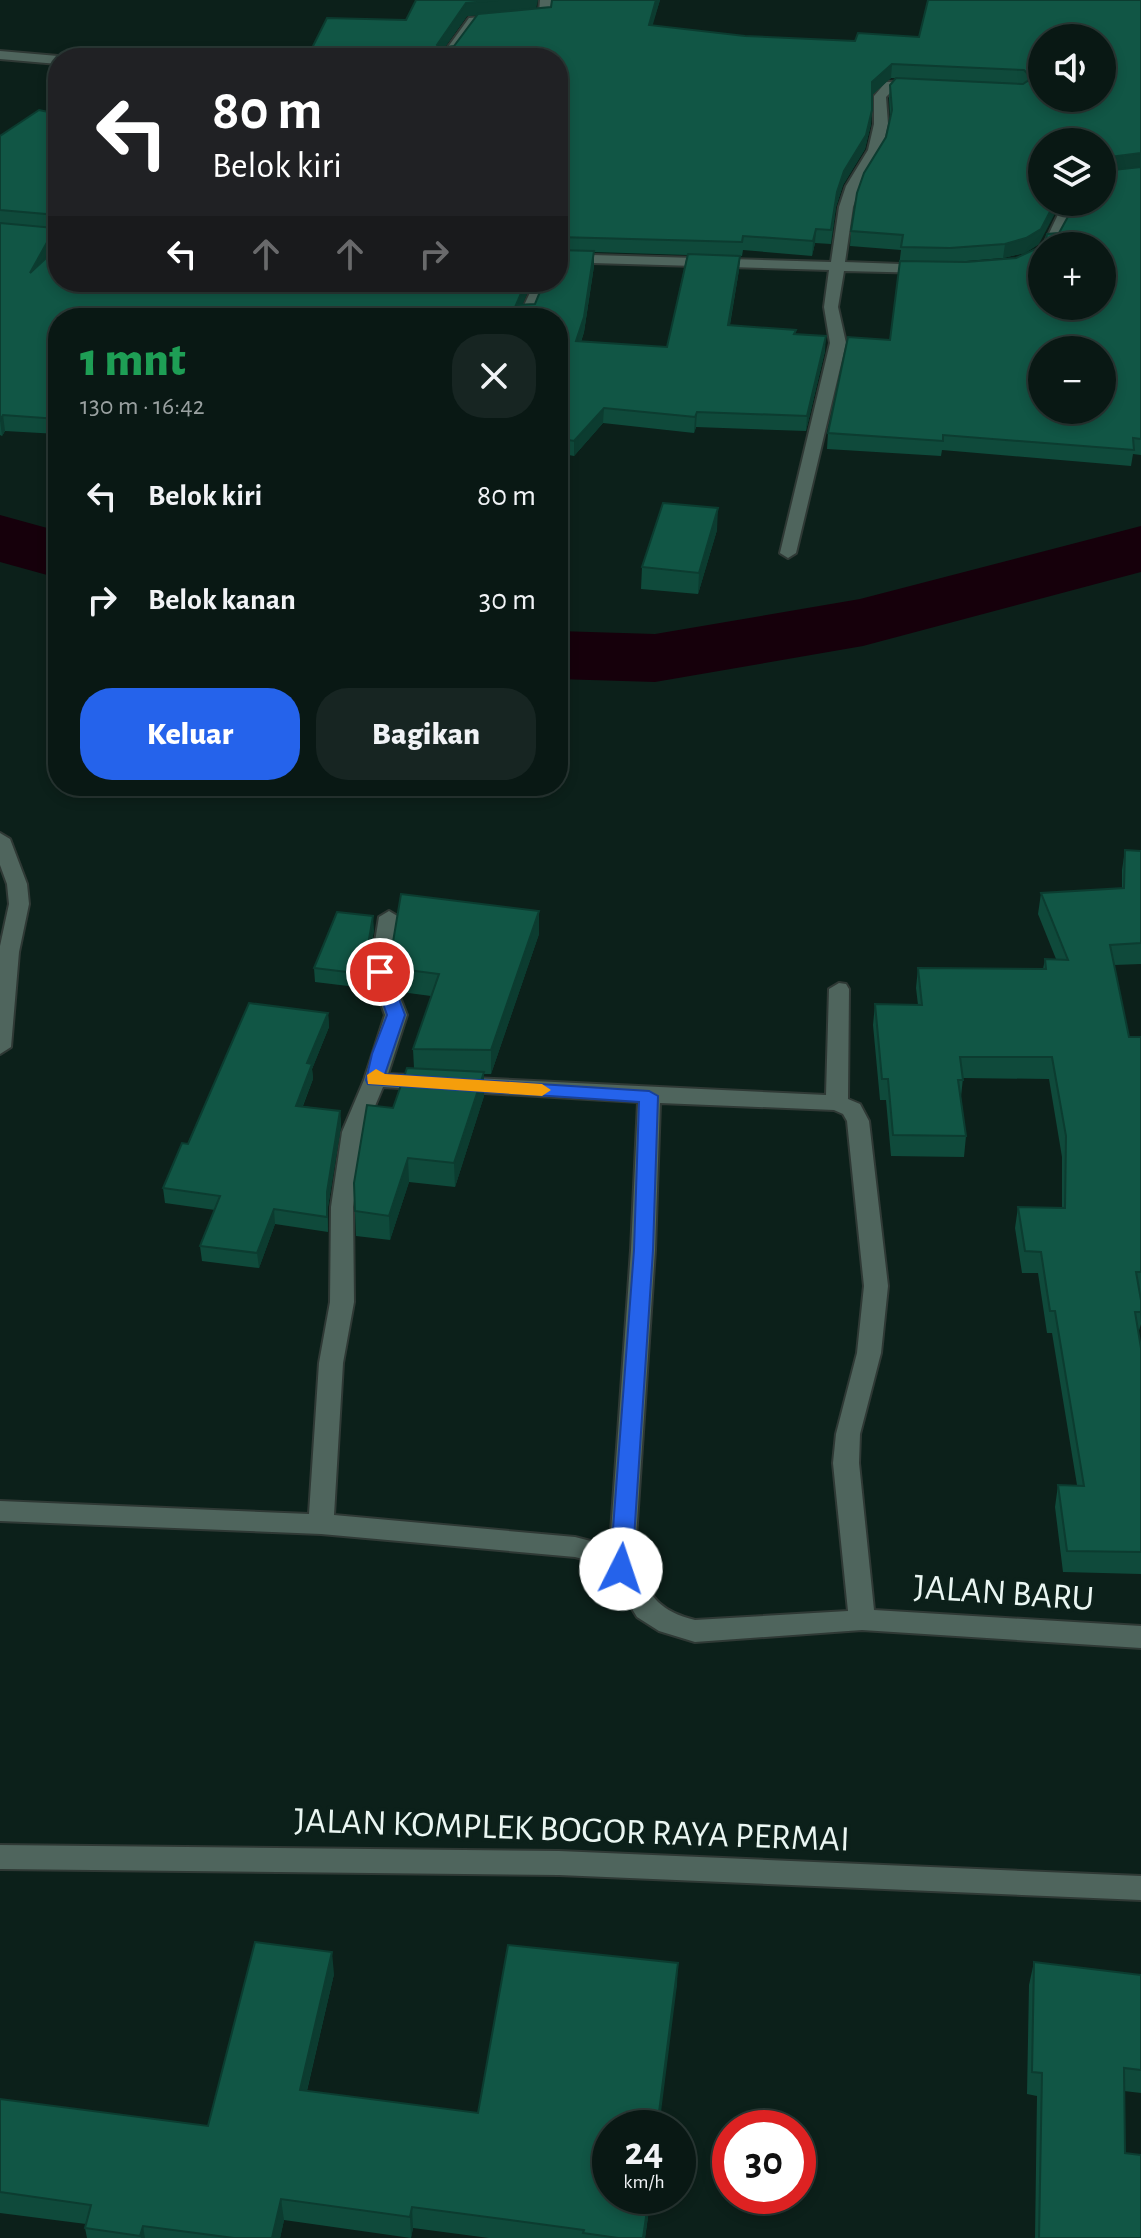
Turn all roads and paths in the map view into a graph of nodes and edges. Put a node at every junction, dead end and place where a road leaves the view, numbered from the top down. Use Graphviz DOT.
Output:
graph roads {
  1 [pos="546,0"];
  2 [pos="453,48"];
  3 [pos="0,55"];
  4 [pos="48,59"];
  5 [pos="932,85"];
  6 [pos="568,258"];
  7 [pos="838,268"];
  8 [pos="948,270"];
  9 [pos="788,553"];
  10 [pos="0,839"];
  11 [pos="389,917"];
  12 [pos="5,952"];
  13 [pos="839,989"];
  14 [pos="0,1047"];
  15 [pos="375,1080"];
  16 [pos="649,1096"];
  17 [pos="837,1103"];
  18 [pos="0,1511"];
  19 [pos="321,1524"];
  20 [pos="621,1569"];
  21 [pos="862,1620"];
  22 [pos="1141,1637"];
  23 [pos="0,1857"];
  24 [pos="1141,1888"];
  1 -- 2 [label="street"];
  3 -- 4 [label="street"];
  5 -- 7 [label="street"];
  6 -- 7 [label="street"];
  7 -- 8 [label="street"];
  7 -- 9 [label="street"];
  10 -- 12 [label="street"];
  11 -- 15 [label="street"];
  12 -- 14 [label="street"];
  13 -- 17 [label="street"];
  15 -- 16 [label="street"];
  15 -- 19 [label="street"];
  16 -- 17 [label="street"];
  16 -- 20 [label="street"];
  17 -- 21 [label="street"];
  18 -- 19 [label="street"];
  19 -- 20 [label="street"];
  20 -- 21 [label="street"];
  21 -- 22 [label="street, JALAN BARU"];
  23 -- 24 [label="street, JALAN KOMPLEK BOGOR RAYA PERMAI"];
}
